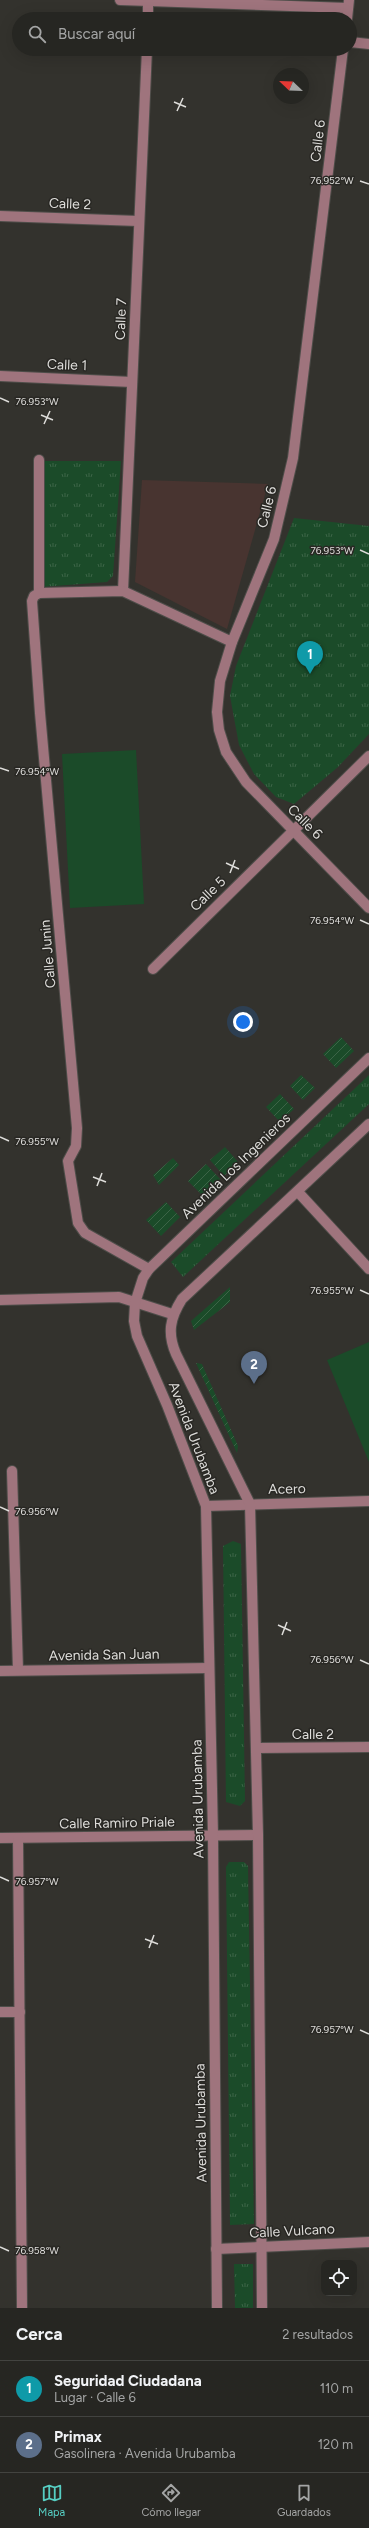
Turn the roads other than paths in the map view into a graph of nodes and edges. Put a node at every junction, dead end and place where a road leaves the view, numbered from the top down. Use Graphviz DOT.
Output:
graph roads {
  1 [pos="120,0"];
  2 [pos="135,0"];
  3 [pos="148,1"];
  4 [pos="207,1"];
  5 [pos="348,4"];
  6 [pos="148,12"];
  7 [pos="357,43"];
  8 [pos="369,44"];
  9 [pos="147,56"];
  10 [pos="343,56"];
  11 [pos="0,216"];
  12 [pos="138,221"];
  13 [pos="0,376"];
  14 [pos="132,382"];
  15 [pos="39,460"];
  16 [pos="123,591"];
  17 [pos="36,594"];
  18 [pos="232,642"];
  19 [pos="369,756"];
  20 [pos="293,831"];
  21 [pos="369,908"];
  22 [pos="153,968"];
  23 [pos="369,1058"];
  24 [pos="369,1124"];
  25 [pos="298,1192"];
  26 [pos="149,1269"];
  27 [pos="369,1269"];
  28 [pos="0,1300"];
  29 [pos="135,1303"];
  30 [pos="172,1314"];
  31 [pos="12,1471"];
  32 [pos="369,1501"];
  33 [pos="250,1504"];
  34 [pos="206,1506"];
  35 [pos="209,1668"];
  36 [pos="18,1670"];
  37 [pos="0,1671"];
  38 [pos="369,1747"];
  39 [pos="257,1748"];
  40 [pos="258,1835"];
  41 [pos="213,1836"];
  42 [pos="0,1838"];
  43 [pos="18,1838"];
  44 [pos="0,2012"];
  45 [pos="20,2012"];
  46 [pos="369,2242"];
  47 [pos="261,2246"];
  48 [pos="216,2249"];
  49 [pos="22,2308"];
  50 [pos="217,2308"];
  51 [pos="262,2308"];
  1 -- 2 [label="street"];
  2 -- 3 [label="street"];
  3 -- 4 [label="street"];
  3 -- 6 [label="street"];
  4 -- 5 [label="street"];
  7 -- 8 [label="street"];
  9 -- 12 [label="street, Calle 7"];
  10 -- 18 [label="street, Calle 6"];
  11 -- 12 [label="street, Calle 2"];
  12 -- 14 [label="street, Calle 7"];
  13 -- 14 [label="street, Calle 1"];
  14 -- 16 [label="street, Calle 7"];
  15 -- 17 [label="street, Calle Junin"];
  16 -- 17 [label="street"];
  16 -- 18 [label="street"];
  17 -- 26 [label="street, Calle Junin"];
  18 -- 20 [label="street, Calle 6"];
  19 -- 20 [label="street, Calle 5"];
  20 -- 21 [label="street, Calle 6"];
  20 -- 22 [label="street, Calle 5"];
  23 -- 26 [label="street, Avenida Los Ingenieros"];
  24 -- 25 [label="street"];
  25 -- 27 [label="street"];
  25 -- 30 [label="street"];
  26 -- 29 [label="street, Avenida Los Ingenieros"];
  28 -- 29 [label="street"];
  29 -- 30 [label="street"];
  29 -- 34 [label="street, Avenida Urubamba"];
  30 -- 33 [label="street, Avenida Urubamba"];
  31 -- 36 [label="street"];
  32 -- 33 [label="street, Acero"];
  33 -- 34 [label="street, Acero"];
  33 -- 39 [label="street, Avenida Urubamba"];
  34 -- 35 [label="street, Avenida Urubamba"];
  35 -- 36 [label="street, Avenida San Juan"];
  35 -- 41 [label="street, Avenida Urubamba"];
  36 -- 37 [label="street, Avenida San Juan"];
  38 -- 39 [label="street, Calle 2"];
  39 -- 40 [label="street, Avenida Urubamba"];
  40 -- 41 [label="street, Calle Ramiro Priale"];
  40 -- 47 [label="street, Avenida Urubamba"];
  41 -- 43 [label="street, Calle Ramiro Priale"];
  41 -- 48 [label="street, Avenida Urubamba"];
  42 -- 43 [label="street, Calle Ramiro Priale"];
  43 -- 45 [label="street"];
  44 -- 45 [label="street"];
  45 -- 49 [label="street"];
  46 -- 47 [label="street, Calle Vulcano"];
  47 -- 48 [label="street, Calle Vulcano"];
  47 -- 51 [label="street, Avenida Urubamba"];
  48 -- 50 [label="street, Avenida Urubamba"];
}
